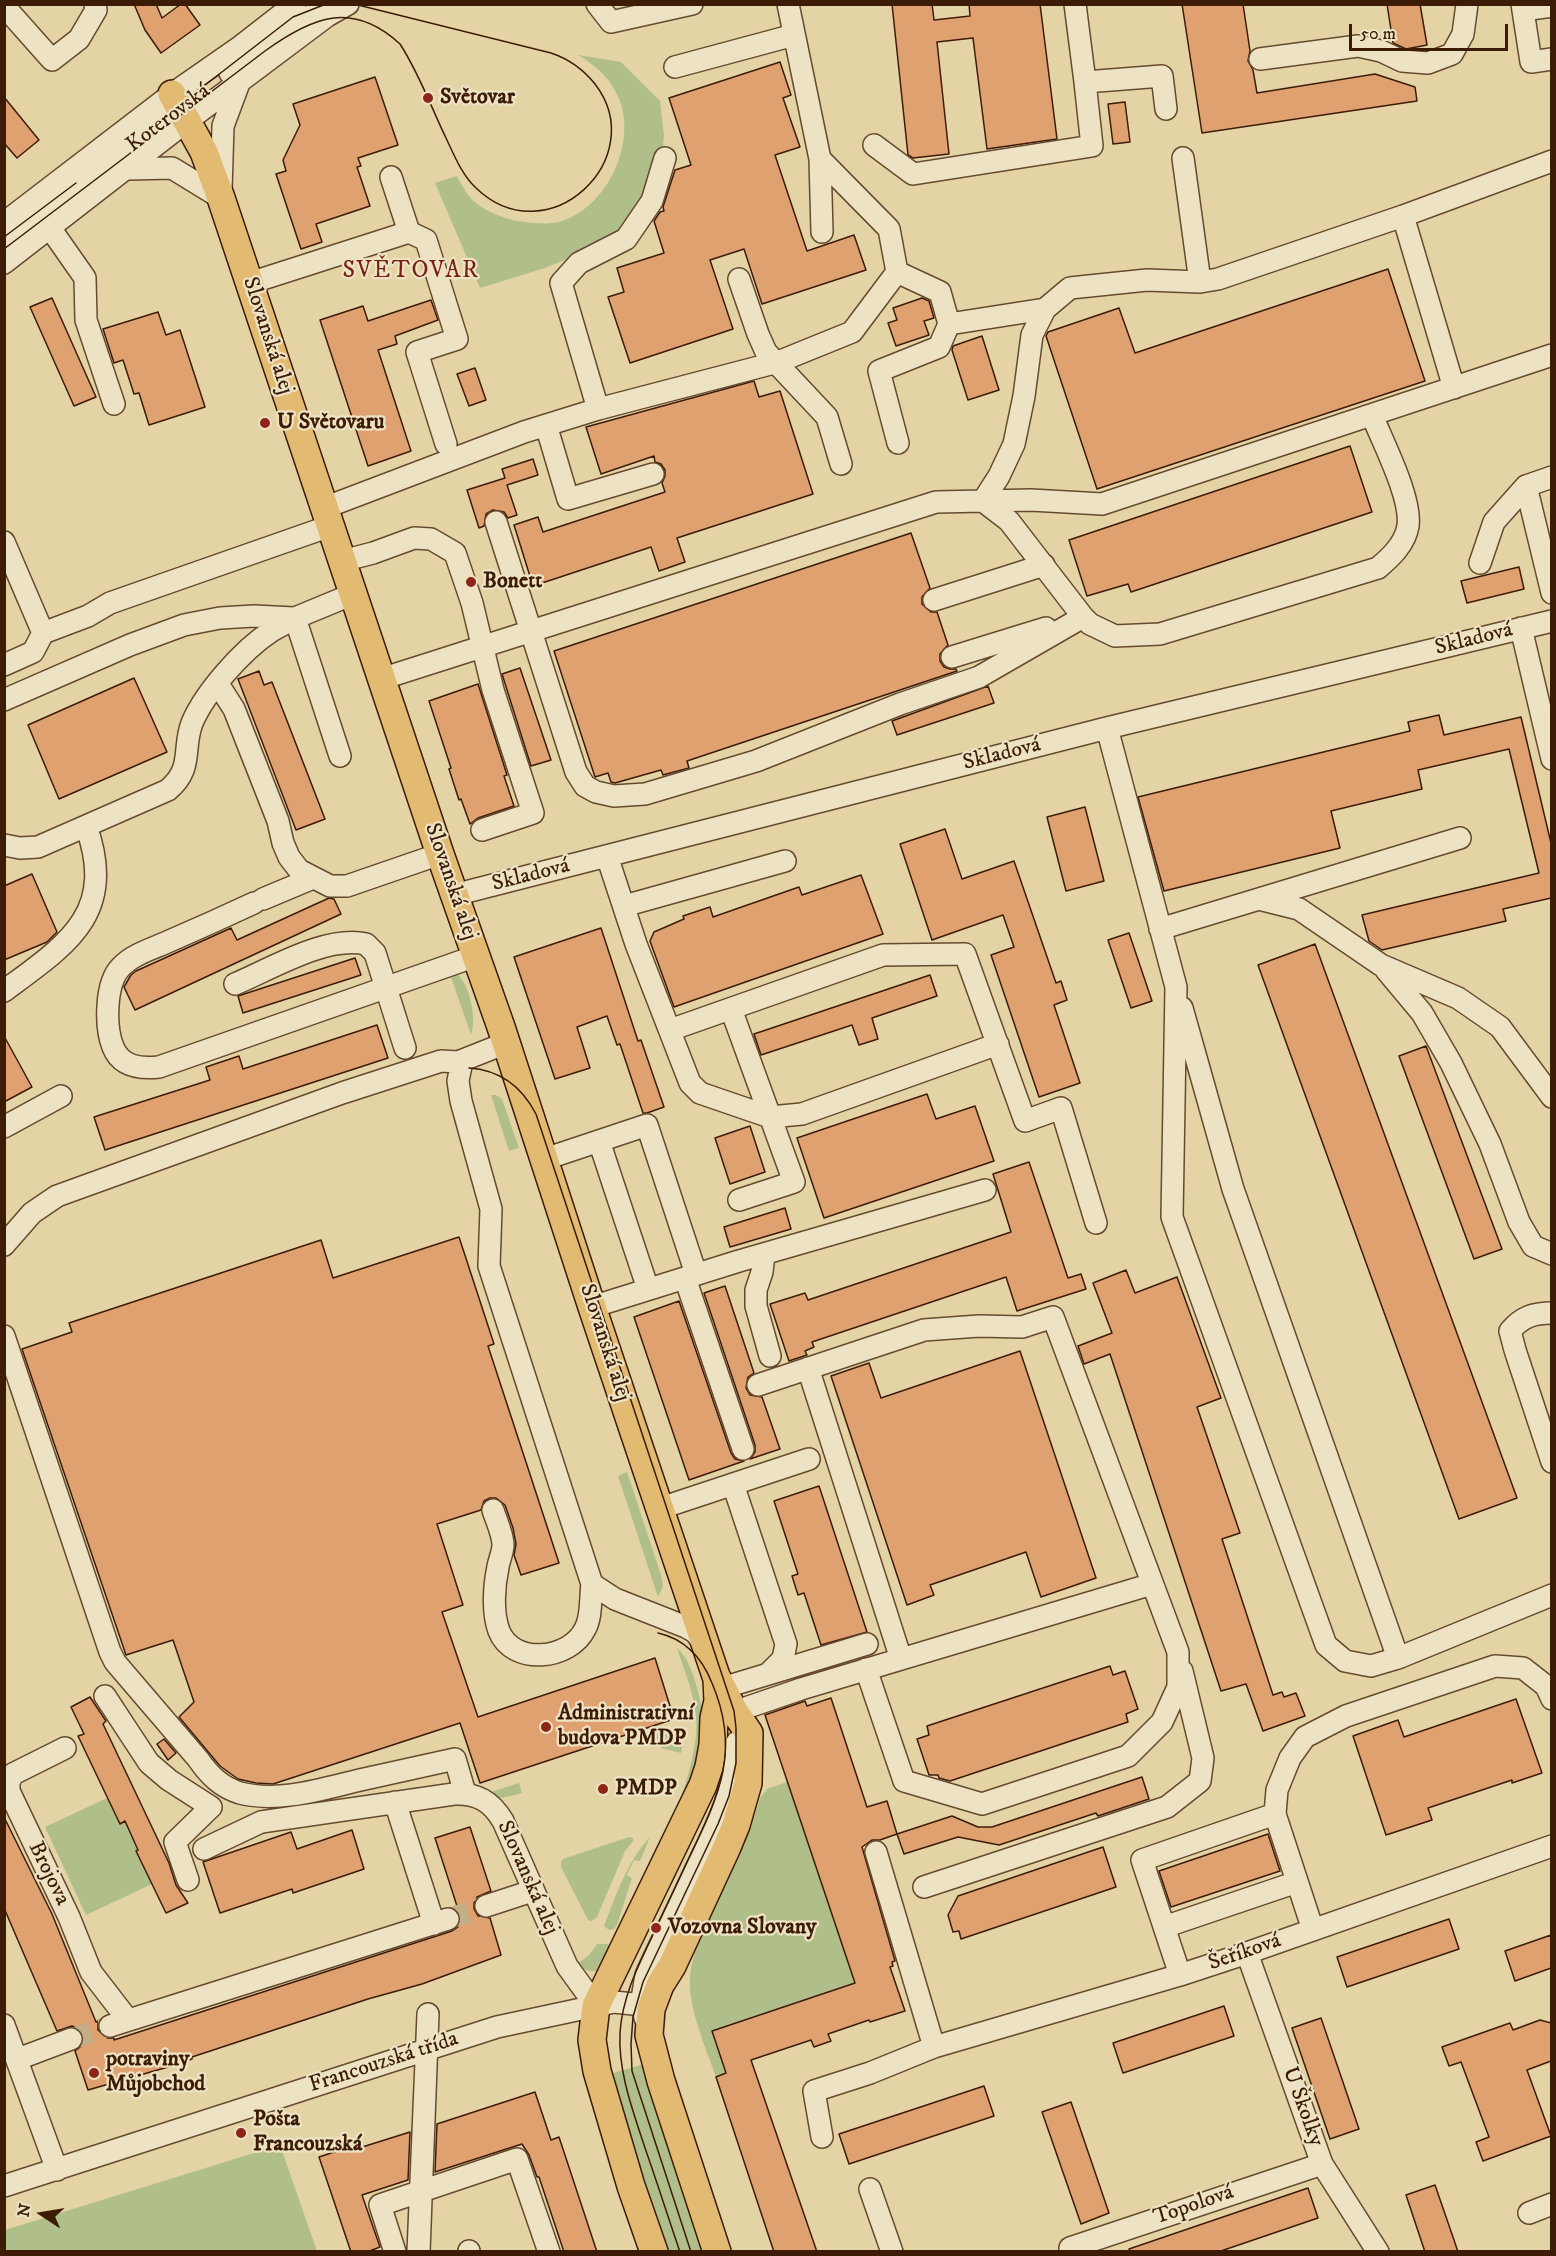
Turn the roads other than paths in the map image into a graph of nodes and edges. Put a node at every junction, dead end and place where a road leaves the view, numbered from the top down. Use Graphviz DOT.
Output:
graph roads {
  1 [pos="95,4"];
  2 [pos="295,4"];
  3 [pos="597,4"];
  4 [pos="692,4"];
  5 [pos="788,4"];
  6 [pos="1075,4"];
  7 [pos="1467,4"];
  8 [pos="4,6"];
  9 [pos="1551,6"];
  10 [pos="344,7"];
  11 [pos="1522,7"];
  12 [pos="794,35"];
  13 [pos="1260,59"];
  14 [pos="1551,59"];
  15 [pos="675,67"];
  16 [pos="1085,82"];
  17 [pos="239,83"];
  18 [pos="180,108"];
  19 [pos="1166,109"];
  20 [pos="874,145"];
  21 [pos="665,158"];
  22 [pos="1183,158"];
  23 [pos="820,159"];
  24 [pos="1551,161"];
  25 [pos="128,169"];
  26 [pos="391,177"];
  27 [pos="221,198"];
  28 [pos="1402,216"];
  29 [pos="4,223"];
  30 [pos="50,228"];
  31 [pos="410,232"];
  32 [pos="822,232"];
  33 [pos="4,243"];
  34 [pos="4,263"];
  35 [pos="897,272"];
  36 [pos="739,279"];
  37 [pos="1200,282"];
  38 [pos="250,283"];
  39 [pos="1045,309"];
  40 [pos="949,324"];
  41 [pos="1551,355"];
  42 [pos="778,362"];
  43 [pos="1454,388"];
  44 [pos="114,404"];
  45 [pos="598,409"];
  46 [pos="1372,415"];
  47 [pos="546,425"];
  48 [pos="898,443"];
  49 [pos="446,444"];
  50 [pos="841,464"];
  51 [pos="653,474"];
  52 [pos="1551,477"];
  53 [pos="1526,486"];
  54 [pos="983,501"];
  55 [pos="327,517"];
  56 [pos="496,522"];
  57 [pos="4,542"];
  58 [pos="342,561"];
  59 [pos="1480,563"];
  60 [pos="1044,565"];
  61 [pos="1551,593"];
  62 [pos="353,594"];
  63 [pos="933,600"];
  64 [pos="1083,617"];
  65 [pos="295,618"];
  66 [pos="1551,621"];
  67 [pos="1521,628"];
  68 [pos="531,632"];
  69 [pos="43,633"];
  70 [pos="483,646"];
  71 [pos="952,657"];
  72 [pos="4,664"];
  73 [pos="381,679"];
  74 [pos="218,684"];
  75 [pos="4,700"];
  76 [pos="1107,728"];
  77 [pos="340,756"];
  78 [pos="1551,759"];
  79 [pos="86,826"];
  80 [pos="482,830"];
  81 [pos="1460,838"];
  82 [pos="4,845"];
  83 [pos="440,854"];
  84 [pos="607,856"];
  85 [pos="785,861"];
  86 [pos="313,878"];
  87 [pos="454,895"];
  88 [pos="1259,899"];
  89 [pos="624,906"];
  90 [pos="1160,928"];
  91 [pos="476,956"];
  92 [pos="1381,965"];
  93 [pos="236,984"];
  94 [pos="1176,987"];
  95 [pos="386,988"];
  96 [pos="4,991"];
  97 [pos="731,1009"];
  98 [pos="670,1030"];
  99 [pos="506,1042"];
  100 [pos="998,1044"];
  101 [pos="405,1048"];
  102 [pos="462,1061"];
  103 [pos="61,1096"];
  104 [pos="1551,1097"];
  105 [pos="770,1117"];
  106 [pos="4,1127"];
  107 [pos="599,1141"];
  108 [pos="545,1159"];
  109 [pos="985,1190"];
  110 [pos="739,1200"];
  111 [pos="1096,1223"];
  112 [pos="4,1245"];
  113 [pos="764,1254"];
  114 [pos="1551,1254"];
  115 [pos="690,1276"];
  116 [pos="648,1289"];
  117 [pos="592,1307"];
  118 [pos="1551,1313"];
  119 [pos="4,1336"];
  120 [pos="770,1356"];
  121 [pos="808,1368"];
  122 [pos="758,1385"];
  123 [pos="743,1449"];
  124 [pos="809,1459"];
  125 [pos="1551,1462"];
  126 [pos="733,1484"];
  127 [pos="660,1508"];
  128 [pos="493,1510"];
  129 [pos="592,1584"];
  130 [pos="1152,1584"];
  131 [pos="1551,1595"];
  132 [pos="867,1644"];
  133 [pos="707,1648"];
  134 [pos="1178,1652"];
  135 [pos="1398,1658"];
  136 [pos="901,1659"];
  137 [pos="866,1670"];
  138 [pos="768,1674"];
  139 [pos="719,1684"];
  140 [pos="105,1696"];
  141 [pos="1551,1699"];
  142 [pos="724,1715"];
  143 [pos="65,1748"];
  144 [pos="465,1793"];
  145 [pos="395,1802"];
  146 [pos="1275,1814"];
  147 [pos="199,1818"];
  148 [pos="225,1839"];
  149 [pos="1551,1846"];
  150 [pos="204,1849"];
  151 [pos="876,1852"];
  152 [pos="188,1880"];
  153 [pos="1297,1882"];
  154 [pos="924,1887"];
  155 [pos="532,1891"];
  156 [pos="486,1906"];
  157 [pos="1164,1927"];
  158 [pos="1313,1930"];
  159 [pos="1247,1953"];
  160 [pos="1180,1976"];
  161 [pos="596,2006"];
  162 [pos="647,2007"];
  163 [pos="4,2025"];
  164 [pos="71,2039"];
  165 [pos="934,2047"];
  166 [pos="18,2059"];
  167 [pos="822,2137"];
  168 [pos="1322,2164"];
  169 [pos="57,2170"];
  170 [pos="4,2186"];
  171 [pos="870,2189"];
  172 [pos="1551,2204"];
  173 [pos="1528,2213"];
  174 [pos="395,2252"];
  175 [pos="419,2252"];
  176 [pos="549,2252"];
  177 [pos="654,2252"];
  178 [pos="717,2252"];
  179 [pos="892,2252"];
  180 [pos="1071,2252"];
  181 [pos="1378,2252"];
  1 -- 8 [label="street"];
  2 -- 18 [label="street"];
  3 -- 4 [label="street"];
  5 -- 12 [label="street"];
  6 -- 16 [label="street"];
  7 -- 13 [label="street"];
  9 -- 11 [label="street"];
  10 -- 17 [label="street"];
  10 -- 18 [label="street, Koterovská"];
  11 -- 14 [label="street"];
  12 -- 15 [label="street"];
  12 -- 23 [label="street"];
  16 -- 19 [label="street"];
  16 -- 20 [label="street"];
  17 -- 18 [label="street"];
  17 -- 27 [label="street"];
  18 -- 25 [label="street, Koterovská"];
  18 -- 27 [label="main road, Slovanská alej"];
  18 -- 29 [label="street, Koterovská"];
  18 -- 33 [label="street, Koterovská"];
  21 -- 45 [label="street"];
  22 -- 37 [label="street"];
  23 -- 32 [label="street"];
  23 -- 35 [label="street"];
  24 -- 28 [label="street"];
  25 -- 27 [label="street"];
  25 -- 30 [label="street, Koterovská"];
  26 -- 31 [label="street"];
  27 -- 38 [label="main road, Slovanská alej"];
  28 -- 37 [label="street"];
  28 -- 43 [label="street"];
  30 -- 34 [label="street, Koterovská"];
  30 -- 44 [label="street"];
  31 -- 38 [label="street"];
  31 -- 49 [label="street"];
  35 -- 40 [label="street"];
  35 -- 42 [label="street"];
  36 -- 42 [label="street"];
  37 -- 39 [label="street"];
  38 -- 55 [label="main road, Slovanská alej"];
  39 -- 40 [label="street"];
  39 -- 54 [label="street"];
  40 -- 48 [label="street"];
  41 -- 43 [label="street"];
  42 -- 45 [label="street"];
  42 -- 50 [label="street"];
  43 -- 46 [label="street"];
  45 -- 47 [label="street"];
  46 -- 54 [label="street"];
  46 -- 64 [label="street"];
  47 -- 51 [label="street"];
  47 -- 55 [label="street"];
  52 -- 53 [label="street"];
  53 -- 59 [label="street"];
  53 -- 61 [label="street"];
  54 -- 60 [label="street"];
  54 -- 68 [label="street"];
  55 -- 58 [label="main road, Slovanská alej"];
  55 -- 69 [label="street"];
  56 -- 68 [label="street"];
  57 -- 69 [label="street"];
  58 -- 62 [label="main road, Slovanská alej"];
  58 -- 70 [label="street"];
  60 -- 63 [label="street"];
  60 -- 64 [label="street"];
  62 -- 65 [label="street"];
  62 -- 73 [label="main road, Slovanská alej"];
  64 -- 68 [label="street"];
  64 -- 71 [label="street"];
  65 -- 74 [label="street"];
  65 -- 75 [label="street"];
  65 -- 77 [label="street"];
  66 -- 67 [label="street, Skladová"];
  67 -- 76 [label="street, Skladová"];
  67 -- 78 [label="street"];
  68 -- 70 [label="street"];
  69 -- 72 [label="street"];
  70 -- 73 [label="street"];
  70 -- 80 [label="street"];
  73 -- 83 [label="main road, Slovanská alej"];
  74 -- 79 [label="street"];
  74 -- 86 [label="street"];
  76 -- 84 [label="street, Skladová"];
  76 -- 90 [label="street"];
  79 -- 82 [label="street"];
  79 -- 96 [label="street"];
  81 -- 88 [label="street"];
  83 -- 86 [label="street"];
  83 -- 87 [label="main road, Slovanská alej"];
  84 -- 87 [label="street, Skladová"];
  84 -- 89 [label="street"];
  85 -- 89 [label="street"];
  86 -- 95 [label="street"];
  87 -- 91 [label="main road, Slovanská alej"];
  88 -- 90 [label="street"];
  88 -- 92 [label="street"];
  89 -- 98 [label="street"];
  90 -- 94 [label="street"];
  91 -- 95 [label="street"];
  91 -- 99 [label="main road, Slovanská alej"];
  92 -- 104 [label="street"];
  92 -- 114 [label="street"];
  93 -- 95 [label="street"];
  94 -- 135 [label="street"];
  94 -- 135 [label="street"];
  95 -- 101 [label="street"];
  97 -- 98 [label="street"];
  97 -- 100 [label="street"];
  97 -- 105 [label="street"];
  98 -- 105 [label="street"];
  99 -- 102 [label="street"];
  99 -- 108 [label="main road, Slovanská alej"];
  100 -- 105 [label="street"];
  100 -- 111 [label="street"];
  102 -- 112 [label="street"];
  102 -- 129 [label="street"];
  103 -- 106 [label="street"];
  105 -- 110 [label="street"];
  107 -- 108 [label="street"];
  107 -- 115 [label="street"];
  107 -- 116 [label="street"];
  108 -- 117 [label="main road, Slovanská alej"];
  109 -- 113 [label="street"];
  113 -- 115 [label="street"];
  113 -- 120 [label="street"];
  115 -- 116 [label="street"];
  115 -- 123 [label="street"];
  116 -- 117 [label="street"];
  117 -- 127 [label="main road, Slovanská alej"];
  118 -- 125 [label="street"];
  119 -- 144 [label="street"];
  121 -- 122 [label="street"];
  121 -- 130 [label="street"];
  121 -- 136 [label="street"];
  124 -- 126 [label="street"];
  126 -- 127 [label="street"];
  126 -- 138 [label="street"];
  127 -- 133 [label="main road, Slovanská alej"];
  128 -- 129 [label="street"];
  129 -- 133 [label="street"];
  130 -- 134 [label="street"];
  130 -- 136 [label="street"];
  131 -- 135 [label="street"];
  132 -- 138 [label="street"];
  133 -- 139 [label="main road, Slovanská alej"];
  134 -- 137 [label="street"];
  134 -- 154 [label="street"];
  136 -- 137 [label="street"];
  137 -- 142 [label="street"];
  138 -- 139 [label="street"];
  139 -- 142 [label="main road, Slovanská alej"];
  140 -- 147 [label="street"];
  141 -- 146 [label="street"];
  142 -- 161 [label="main road, Slovanská alej"];
  142 -- 162 [label="main road"];
  143 -- 145 [label="street, Brojova"];
  144 -- 145 [label="street"];
  144 -- 155 [label="street, Slovanská alej"];
  145 -- 148 [label="street"];
  146 -- 153 [label="street"];
  146 -- 157 [label="street"];
  147 -- 148 [label="street"];
  147 -- 152 [label="street"];
  148 -- 150 [label="street"];
  149 -- 158 [label="street, Šeříková"];
  151 -- 165 [label="street"];
  153 -- 157 [label="street"];
  153 -- 158 [label="street"];
  155 -- 156 [label="street"];
  155 -- 161 [label="street, Slovanská alej"];
  157 -- 160 [label="street"];
  158 -- 159 [label="street, Šeříková"];
  159 -- 160 [label="street, Šeříková"];
  159 -- 168 [label="street, U Školky"];
  160 -- 165 [label="street, Šeříková"];
  161 -- 162 [label="street"];
  161 -- 169 [label="street, Francouzská třída"];
  161 -- 177 [label="main road, Slovanská alej"];
  162 -- 178 [label="main road"];
  163 -- 166 [label="street"];
  164 -- 166 [label="street"];
  165 -- 167 [label="street, Šeříková"];
  166 -- 169 [label="street"];
  168 -- 180 [label="street, Topolová"];
  168 -- 181 [label="street, U Školky"];
  169 -- 170 [label="street, Francouzská třída"];
  171 -- 179 [label="street"];
  172 -- 173 [label="street"];
  174 -- 176 [label="street"];
  175 -- 175 [label="street"];
}
